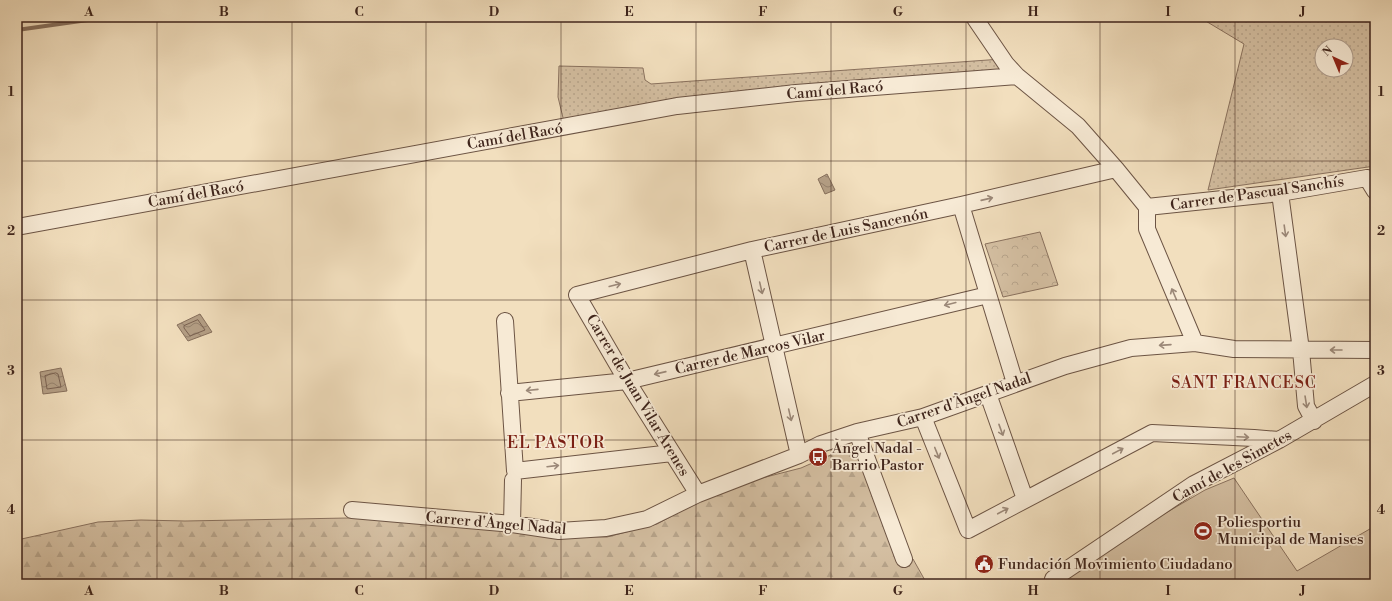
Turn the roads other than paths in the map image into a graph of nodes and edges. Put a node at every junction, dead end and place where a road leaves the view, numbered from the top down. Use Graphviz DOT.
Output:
graph roads {
  1 [pos="974,17"];
  2 [pos="1017,76"];
  3 [pos="1116,169"];
  4 [pos="1371,185"];
  5 [pos="1280,193"];
  6 [pos="961,205"];
  7 [pos="1148,207"];
  8 [pos="17,226"];
  9 [pos="752,250"];
  10 [pos="577,295"];
  11 [pos="988,295"];
  12 [pos="505,321"];
  13 [pos="1195,343"];
  14 [pos="774,346"];
  15 [pos="1301,350"];
  16 [pos="1375,350"];
  17 [pos="627,381"];
  18 [pos="1014,383"];
  19 [pos="1375,384"];
  20 [pos="509,393"];
  21 [pos="988,394"];
  22 [pos="922,417"];
  23 [pos="1314,421"];
  24 [pos="858,432"];
  25 [pos="1279,440"];
  26 [pos="672,453"];
  27 [pos="799,455"];
  28 [pos="514,476"];
  29 [pos="698,494"];
  30 [pos="1025,499"];
  31 [pos="352,510"];
  32 [pos="512,524"];
  33 [pos="904,559"];
  34 [pos="1052,581"];
  1 -- 2 [label="street"];
  2 -- 3 [label="street"];
  2 -- 8 [label="street, Camí del Racó"];
  6 -- 3 [label="street, Carrer de Luis Sancenón, one-way"];
  3 -- 7 [label="street"];
  4 -- 5 [label="street, Carrer de Pascual Sanchís"];
  5 -- 7 [label="street, Carrer de Pascual Sanchís"];
  5 -- 15 [label="street, one-way"];
  6 -- 9 [label="street, Carrer de Luis Sancenón"];
  6 -- 11 [label="street"];
  13 -- 7 [label="street, one-way"];
  10 -- 9 [label="street, Carrer de Luis Sancenón, one-way"];
  9 -- 14 [label="street, one-way"];
  10 -- 17 [label="street, Carrer de Juan Vilar Arenes"];
  11 -- 14 [label="street, Carrer de Marcos Vilar, one-way"];
  11 -- 18 [label="street"];
  12 -- 20 [label="street"];
  13 -- 15 [label="street, Carrer d'Àngel Nadal"];
  13 -- 18 [label="street, Carrer d'Àngel Nadal, one-way"];
  14 -- 17 [label="street, Carrer de Marcos Vilar, one-way"];
  14 -- 27 [label="street, one-way"];
  16 -- 15 [label="street, Carrer d'Àngel Nadal, one-way"];
  15 -- 23 [label="street, one-way"];
  17 -- 20 [label="street, Carrer de Marcos Vilar, one-way"];
  17 -- 26 [label="street, Carrer de Juan Vilar Arenes"];
  18 -- 21 [label="street, Carrer d'Àngel Nadal"];
  19 -- 23 [label="street, Camí de les Simetes"];
  20 -- 28 [label="street"];
  21 -- 22 [label="street, Carrer d'Àngel Nadal"];
  21 -- 30 [label="street, one-way"];
  22 -- 24 [label="street, Carrer d'Àngel Nadal"];
  22 -- 30 [label="street, one-way"];
  23 -- 25 [label="street, Camí de les Simetes"];
  24 -- 27 [label="street, Carrer d'Àngel Nadal"];
  24 -- 33 [label="street"];
  30 -- 25 [label="street, one-way"];
  25 -- 34 [label="street, Camí de les Simetes"];
  28 -- 26 [label="street, one-way"];
  26 -- 29 [label="street, Carrer de Juan Vilar Arenes"];
  27 -- 29 [label="street, Carrer d'Àngel Nadal"];
  28 -- 32 [label="street"];
  29 -- 32 [label="street, Carrer d'Àngel Nadal"];
  31 -- 32 [label="street, Carrer d'Àngel Nadal"];
}
